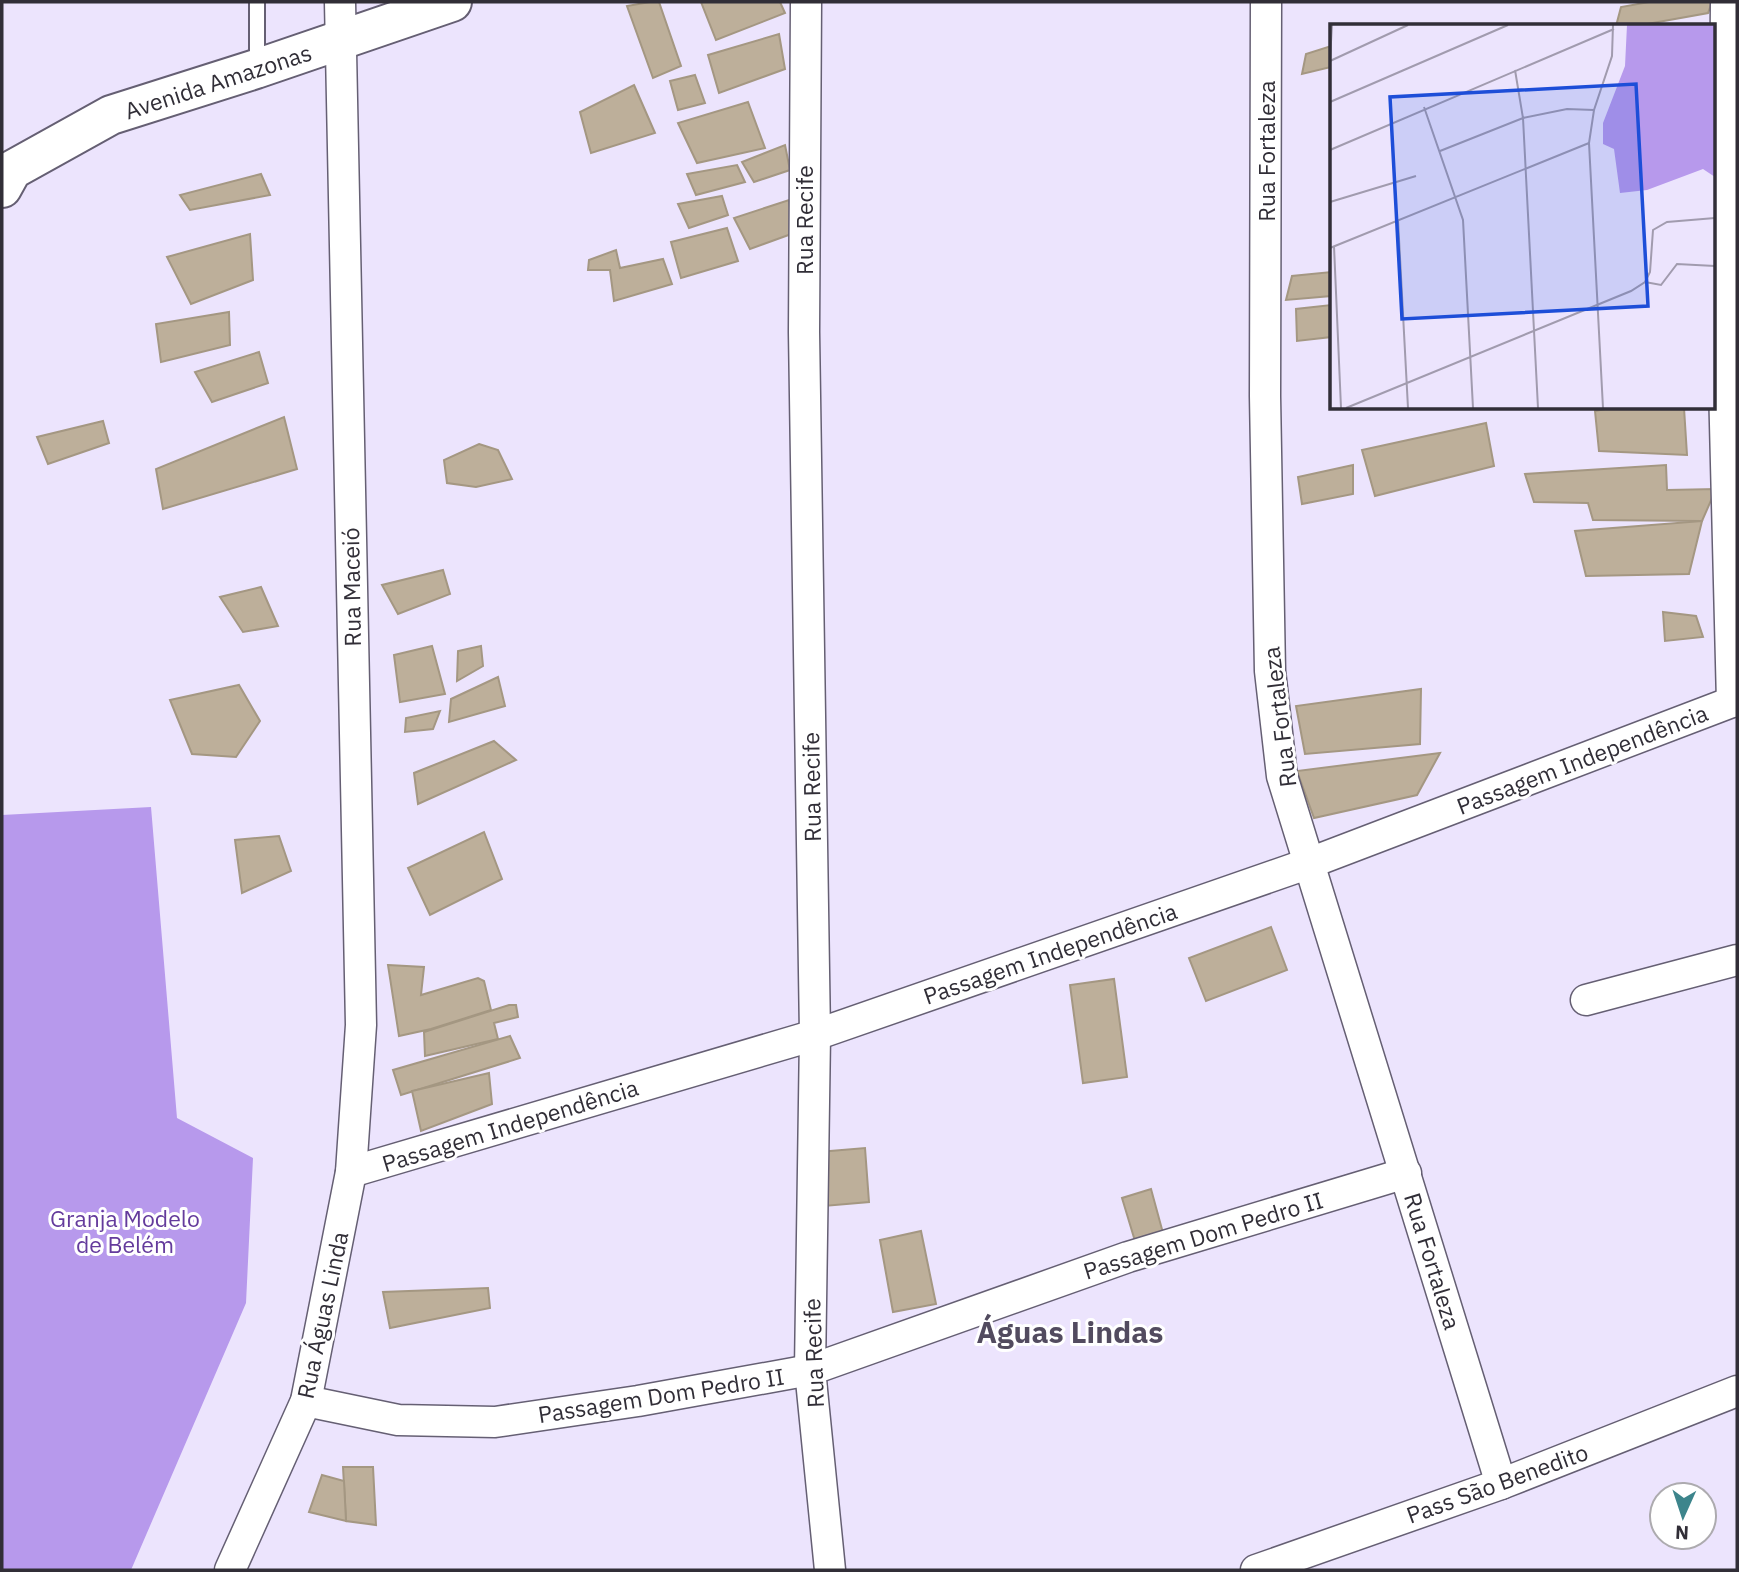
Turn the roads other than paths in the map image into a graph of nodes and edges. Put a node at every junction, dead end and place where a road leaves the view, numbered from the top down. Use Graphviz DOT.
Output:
graph roads {
  1 [pos="257,2"];
  2 [pos="340,2"];
  3 [pos="452,2"];
  4 [pos="806,2"];
  5 [pos="1266,2"];
  6 [pos="1726,2"];
  7 [pos="339,41"];
  8 [pos="257,69"];
  9 [pos="5,175"];
  10 [pos="1735,701"];
  11 [pos="1307,864"];
  12 [pos="1737,960"];
  13 [pos="1586,1000"];
  14 [pos="815,1035"];
  15 [pos="351,1172"];
  16 [pos="1406,1173"];
  17 [pos="810,1370"];
  18 [pos="1737,1391"];
  19 [pos="306,1401"];
  20 [pos="1501,1484"];
  21 [pos="230,1570"];
  22 [pos="830,1570"];
  23 [pos="1256,1570"];
  1 -- 8 [label="lane"];
  2 -- 7 [label="street, Rua Maceió"];
  3 -- 7 [label="street, Avenida Amazonas"];
  4 -- 14 [label="street, Rua Recife"];
  5 -- 11 [label="street, Rua Fortaleza"];
  6 -- 10 [label="street"];
  7 -- 8 [label="street, Avenida Amazonas"];
  7 -- 15 [label="street, Rua Maceió"];
  8 -- 9 [label="street, Avenida Amazonas"];
  10 -- 11 [label="street, Passagem Independência"];
  11 -- 14 [label="street, Passagem Independência"];
  11 -- 16 [label="street, Rua Fortaleza"];
  12 -- 13 [label="street"];
  14 -- 15 [label="street, Passagem Independência"];
  14 -- 17 [label="street, Rua Recife"];
  15 -- 19 [label="street, Rua Águas Linda"];
  16 -- 17 [label="street, Passagem Dom Pedro II"];
  16 -- 20 [label="street, Rua Fortaleza"];
  17 -- 19 [label="street, Passagem Dom Pedro II"];
  17 -- 22 [label="street, Rua Recife"];
  18 -- 20 [label="street, Pass São Benedito"];
  19 -- 21 [label="street, Rua Águas Linda"];
  20 -- 23 [label="street, Pass São Benedito"];
}
